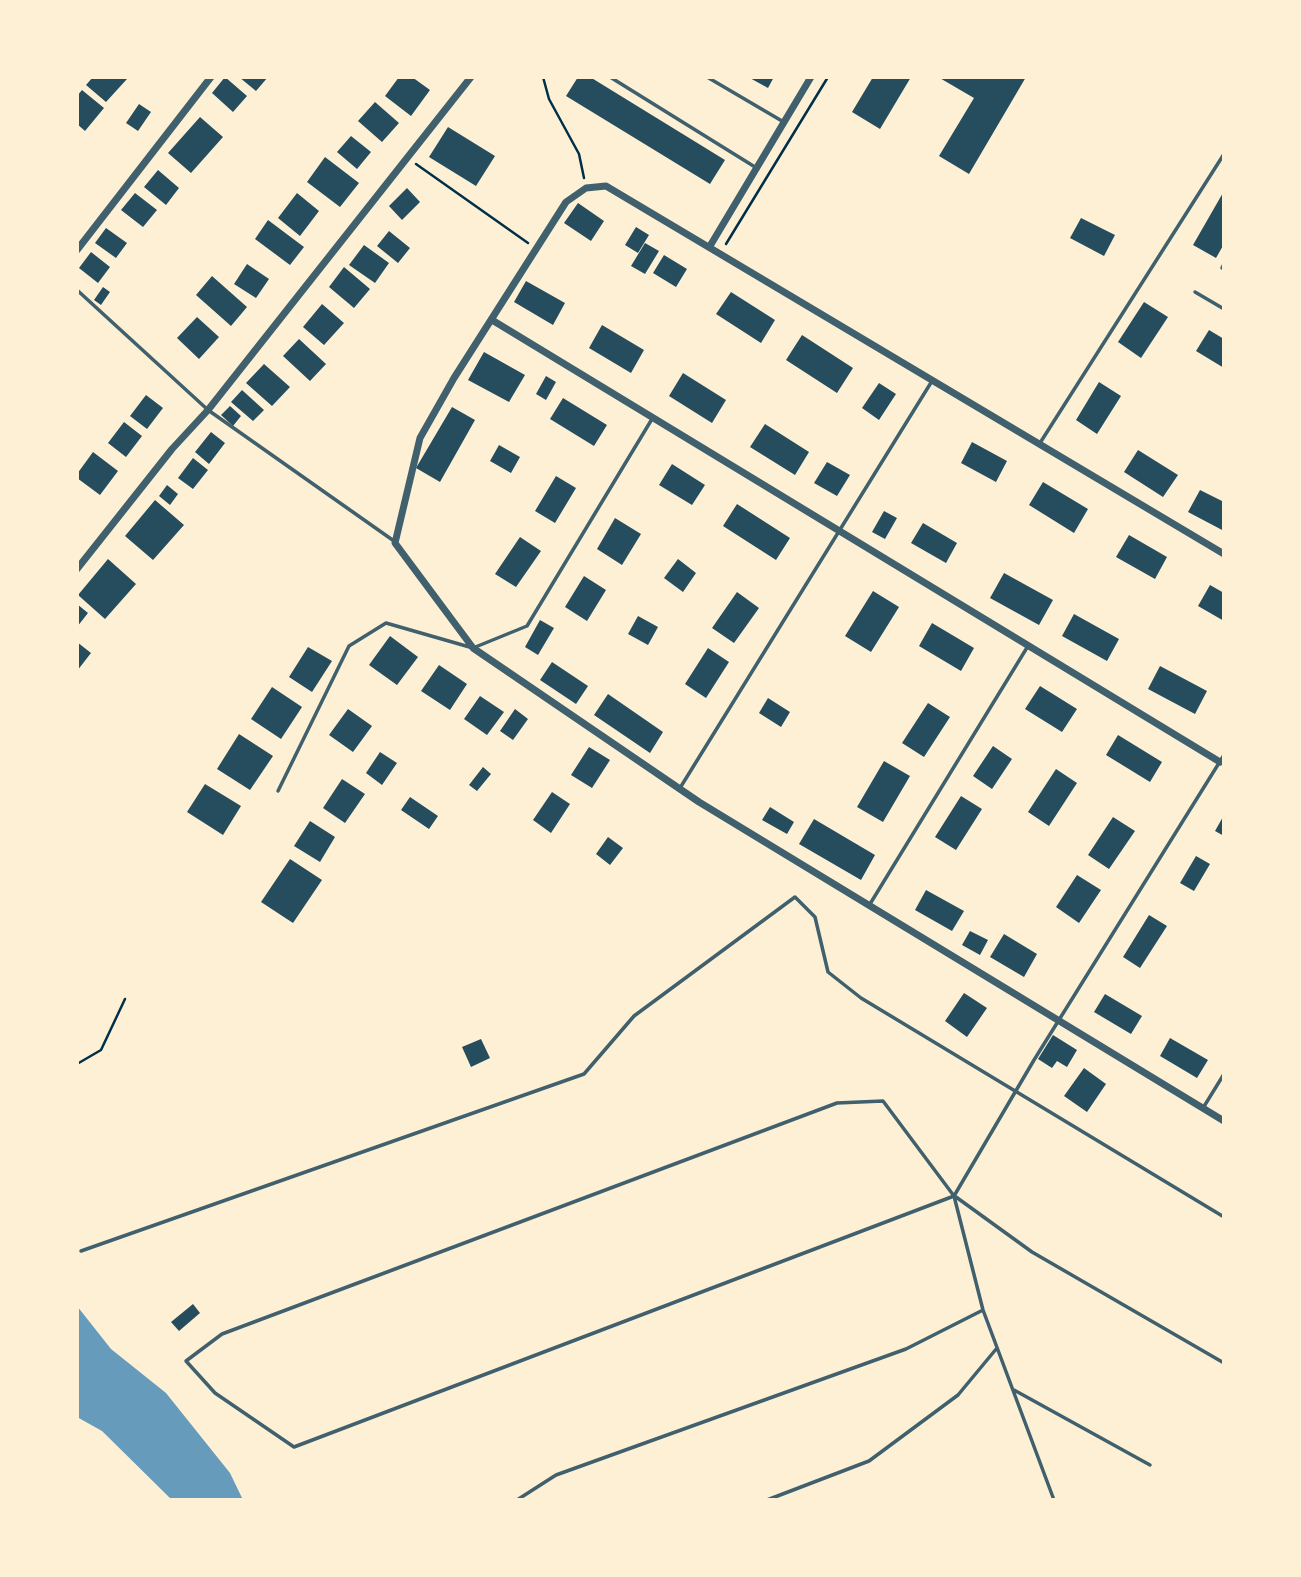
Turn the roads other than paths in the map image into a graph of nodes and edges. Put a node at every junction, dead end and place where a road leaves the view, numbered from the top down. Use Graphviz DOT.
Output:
graph roads {
  1 [pos="211,77"];
  2 [pos="471,77"];
  3 [pos="610,77"];
  4 [pos="707,77"];
  5 [pos="811,77"];
  6 [pos="784,122"];
  7 [pos="1224,154"];
  8 [pos="757,169"];
  9 [pos="710,246"];
  10 [pos="77,250"];
  11 [pos="77,290"];
  12 [pos="1195,292"];
  13 [pos="1224,309"];
  14 [pos="492,320"];
  15 [pos="933,380"];
  16 [pos="208,410"];
  17 [pos="652,419"];
  18 [pos="1040,443"];
  19 [pos="840,532"];
  20 [pos="395,543"];
  21 [pos="1224,554"];
  22 [pos="77,569"];
  23 [pos="1028,646"];
  24 [pos="473,648"];
  25 [pos="1222,758"];
  26 [pos="680,789"];
  27 [pos="278,791"];
  28 [pos="869,905"];
  29 [pos="1060,1022"];
  30 [pos="1224,1074"];
  31 [pos="1017,1091"];
  32 [pos="1202,1108"];
  33 [pos="1224,1121"];
  34 [pos="954,1196"];
  35 [pos="1224,1217"];
  36 [pos="81,1251"];
  37 [pos="983,1310"];
  38 [pos="997,1348"];
  39 [pos="1224,1363"];
  40 [pos="1013,1389"];
  41 [pos="1150,1465"];
  42 [pos="517,1500"];
  43 [pos="767,1500"];
  44 [pos="1055,1500"];
  1 -- 10 [label="street"];
  2 -- 16 [label="street"];
  3 -- 8 [label="lane"];
  4 -- 6 [label="lane"];
  5 -- 6 [label="street"];
  6 -- 8 [label="street"];
  7 -- 18 [label="lane"];
  8 -- 9 [label="street"];
  9 -- 14 [label="street"];
  9 -- 15 [label="street"];
  11 -- 16 [label="lane"];
  12 -- 13 [label="lane"];
  14 -- 17 [label="street"];
  14 -- 20 [label="street"];
  15 -- 18 [label="street"];
  15 -- 19 [label="lane"];
  16 -- 20 [label="lane"];
  16 -- 22 [label="street"];
  17 -- 19 [label="street"];
  17 -- 24 [label="lane"];
  18 -- 21 [label="street"];
  19 -- 23 [label="street"];
  19 -- 26 [label="lane"];
  20 -- 24 [label="street"];
  23 -- 25 [label="street"];
  23 -- 28 [label="lane"];
  24 -- 26 [label="street"];
  24 -- 27 [label="lane"];
  25 -- 29 [label="lane"];
  26 -- 28 [label="street"];
  28 -- 29 [label="street"];
  29 -- 31 [label="lane"];
  29 -- 32 [label="street"];
  30 -- 32 [label="lane"];
  31 -- 34 [label="lane"];
  31 -- 35 [label="lane"];
  31 -- 36 [label="lane"];
  32 -- 33 [label="street"];
  34 -- 34 [label="lane"];
  34 -- 37 [label="lane"];
  34 -- 39 [label="lane"];
  37 -- 38 [label="lane"];
  37 -- 42 [label="lane"];
  38 -- 40 [label="lane"];
  38 -- 43 [label="lane"];
  40 -- 41 [label="lane"];
  40 -- 44 [label="lane"];
}
